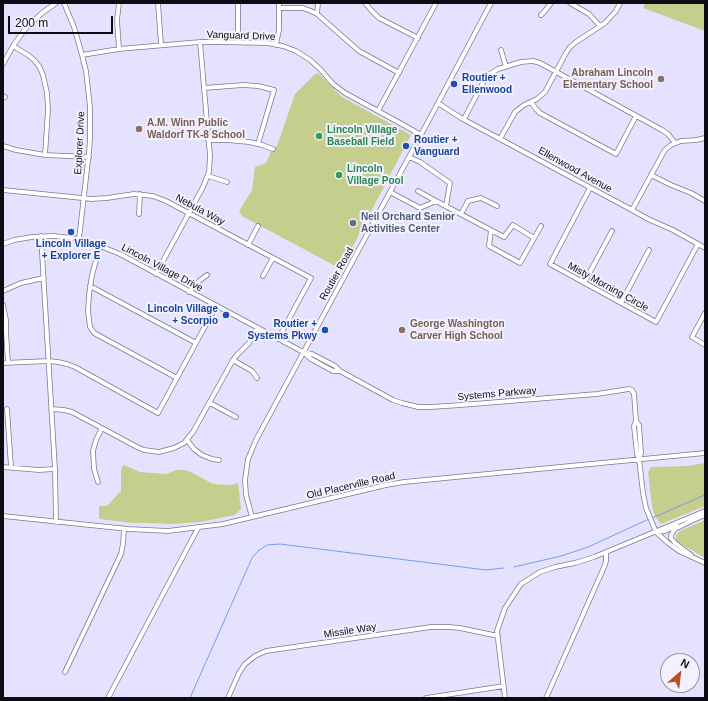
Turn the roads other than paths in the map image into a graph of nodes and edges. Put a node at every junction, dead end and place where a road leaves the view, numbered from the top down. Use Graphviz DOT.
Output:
graph roads {
  1 [pos="56,3"];
  2 [pos="64,3"];
  3 [pos="119,3"];
  4 [pos="158,3"];
  5 [pos="238,3"];
  6 [pos="318,3"];
  7 [pos="365,3"];
  8 [pos="436,3"];
  9 [pos="490,3"];
  10 [pos="551,3"];
  11 [pos="570,3"];
  12 [pos="620,3"];
  13 [pos="279,5"];
  14 [pos="317,14"];
  15 [pos="541,15"];
  16 [pos="600,26"];
  17 [pos="418,38"];
  18 [pos="200,42"];
  19 [pos="238,42"];
  20 [pos="276,44"];
  21 [pos="161,45"];
  22 [pos="13,46"];
  23 [pos="119,49"];
  24 [pos="501,50"];
  25 [pos="82,55"];
  26 [pos="3,64"];
  27 [pos="506,67"];
  28 [pos="556,72"];
  29 [pos="399,73"];
  30 [pos="204,88"];
  31 [pos="531,102"];
  32 [pos="438,103"];
  33 [pos="378,111"];
  34 [pos="636,116"];
  35 [pos="464,119"];
  36 [pos="420,135"];
  37 [pos="500,139"];
  38 [pos="705,139"];
  39 [pos="208,140"];
  40 [pos="675,143"];
  41 [pos="258,144"];
  42 [pos="3,146"];
  43 [pos="273,149"];
  44 [pos="45,154"];
  45 [pos="89,157"];
  46 [pos="409,157"];
  47 [pos="651,175"];
  48 [pos="208,176"];
  49 [pos="227,182"];
  50 [pos="590,188"];
  51 [pos="3,190"];
  52 [pos="390,192"];
  53 [pos="418,192"];
  54 [pos="140,194"];
  55 [pos="84,199"];
  56 [pos="436,201"];
  57 [pos="705,201"];
  58 [pos="446,206"];
  59 [pos="497,206"];
  60 [pos="632,210"];
  61 [pos="189,213"];
  62 [pos="139,214"];
  63 [pos="461,214"];
  64 [pos="258,226"];
  65 [pos="541,226"];
  66 [pos="491,230"];
  67 [pos="612,232"];
  68 [pos="41,236"];
  69 [pos="534,238"];
  70 [pos="79,239"];
  71 [pos="3,244"];
  72 [pos="698,244"];
  73 [pos="248,245"];
  74 [pos="100,246"];
  75 [pos="705,248"];
  76 [pos="649,250"];
  77 [pos="273,258"];
  78 [pos="156,274"];
  79 [pos="207,275"];
  80 [pos="263,276"];
  81 [pos="44,278"];
  82 [pos="584,283"];
  83 [pos="90,286"];
  84 [pos="3,291"];
  85 [pos="189,292"];
  86 [pos="621,303"];
  87 [pos="3,305"];
  88 [pos="216,306"];
  89 [pos="705,313"];
  90 [pos="257,328"];
  91 [pos="278,339"];
  92 [pos="196,343"];
  93 [pos="705,345"];
  94 [pos="303,352"];
  95 [pos="233,360"];
  96 [pos="49,361"];
  97 [pos="6,363"];
  98 [pos="177,378"];
  99 [pos="257,378"];
  100 [pos="210,403"];
  101 [pos="7,409"];
  102 [pos="51,409"];
  103 [pos="236,417"];
  104 [pos="102,428"];
  105 [pos="187,440"];
  106 [pos="705,452"];
  107 [pos="639,459"];
  108 [pos="219,460"];
  109 [pos="3,466"];
  110 [pos="11,467"];
  111 [pos="55,469"];
  112 [pos="98,482"];
  113 [pos="705,511"];
  114 [pos="705,515"];
  115 [pos="3,516"];
  116 [pos="252,518"];
  117 [pos="693,520"];
  118 [pos="56,522"];
  119 [pos="198,528"];
  120 [pos="124,529"];
  121 [pos="656,532"];
  122 [pos="606,553"];
  123 [pos="703,562"];
  124 [pos="498,636"];
  125 [pos="65,672"];
  126 [pos="504,686"];
  127 [pos="445,697"];
  128 [pos="108,698"];
  129 [pos="228,698"];
  130 [pos="426,698"];
  131 [pos="506,698"];
  132 [pos="546,698"];
  1 -- 22 [label="street"];
  2 -- 25 [label="street, Explorer Drive"];
  3 -- 23 [label="street"];
  4 -- 21 [label="street"];
  5 -- 19 [label="street"];
  6 -- 14 [label="street"];
  7 -- 17 [label="street"];
  8 -- 17 [label="street"];
  9 -- 32 [label="street, Routier Road"];
  10 -- 15 [label="street"];
  11 -- 16 [label="street"];
  12 -- 16 [label="street"];
  13 -- 14 [label="street"];
  13 -- 20 [label="street"];
  14 -- 29 [label="street"];
  16 -- 28 [label="street"];
  17 -- 29 [label="street"];
  18 -- 19 [label="street, Vanguard Drive"];
  18 -- 21 [label="street, Vanguard Drive"];
  18 -- 30 [label="street"];
  19 -- 20 [label="street, Vanguard Drive"];
  20 -- 33 [label="street, Vanguard Drive"];
  21 -- 23 [label="street, Vanguard Drive"];
  22 -- 26 [label="street"];
  22 -- 44 [label="street"];
  23 -- 25 [label="street, Vanguard Drive"];
  24 -- 27 [label="street"];
  25 -- 45 [label="street, Explorer Drive"];
  27 -- 28 [label="street"];
  27 -- 35 [label="street"];
  28 -- 31 [label="street"];
  28 -- 34 [label="street"];
  29 -- 33 [label="street"];
  30 -- 39 [label="street"];
  30 -- 41 [label="street"];
  31 -- 34 [label="street"];
  31 -- 37 [label="street"];
  32 -- 35 [label="street, Ellenwood Avenue"];
  32 -- 36 [label="street, Routier Road"];
  33 -- 36 [label="street, Vanguard Drive"];
  34 -- 40 [label="street"];
  35 -- 37 [label="street, Ellenwood Avenue"];
  36 -- 46 [label="street, Routier Road"];
  37 -- 50 [label="street, Ellenwood Avenue"];
  38 -- 40 [label="street"];
  39 -- 41 [label="street"];
  39 -- 48 [label="street"];
  40 -- 47 [label="street"];
  41 -- 43 [label="street"];
  42 -- 44 [label="street"];
  44 -- 45 [label="street"];
  45 -- 55 [label="street, Explorer Drive"];
  46 -- 52 [label="street, Routier Road"];
  46 -- 58 [label="street"];
  47 -- 57 [label="street"];
  47 -- 60 [label="street"];
  48 -- 49 [label="street"];
  48 -- 61 [label="street"];
  50 -- 60 [label="street, Ellenwood Avenue"];
  50 -- 82 [label="street, Misty Morning Circle"];
  51 -- 55 [label="street, Nebula Way"];
  52 -- 56 [label="street"];
  52 -- 94 [label="street, Routier Road"];
  53 -- 56 [label="street"];
  54 -- 55 [label="street, Nebula Way"];
  54 -- 61 [label="street, Nebula Way"];
  54 -- 62 [label="street"];
  55 -- 70 [label="street, Explorer Drive"];
  56 -- 58 [label="street"];
  58 -- 63 [label="street"];
  59 -- 63 [label="street"];
  60 -- 72 [label="street, Ellenwood Avenue"];
  61 -- 73 [label="street, Nebula Way"];
  61 -- 78 [label="street"];
  63 -- 66 [label="street"];
  64 -- 73 [label="street"];
  65 -- 69 [label="street"];
  66 -- 69 [label="street"];
  66 -- 69 [label="street"];
  67 -- 82 [label="street"];
  68 -- 70 [label="street, Lincoln Village Drive"];
  68 -- 71 [label="street, Lincoln Village Drive"];
  68 -- 81 [label="street"];
  70 -- 74 [label="street, Lincoln Village Drive"];
  72 -- 75 [label="street, Ellenwood Avenue"];
  72 -- 86 [label="street, Misty Morning Circle"];
  73 -- 77 [label="street, Nebula Way"];
  74 -- 78 [label="street, Lincoln Village Drive"];
  74 -- 83 [label="street"];
  76 -- 86 [label="street"];
  77 -- 80 [label="street"];
  77 -- 91 [label="street, Nebula Way"];
  78 -- 85 [label="street, Lincoln Village Drive"];
  79 -- 85 [label="street"];
  81 -- 84 [label="street"];
  81 -- 96 [label="street"];
  82 -- 86 [label="street, Misty Morning Circle"];
  83 -- 92 [label="street"];
  83 -- 98 [label="street"];
  85 -- 88 [label="street, Lincoln Village Drive"];
  87 -- 97 [label="street"];
  88 -- 90 [label="street, Lincoln Village Drive"];
  88 -- 92 [label="street"];
  89 -- 93 [label="street"];
  90 -- 91 [label="street, Lincoln Village Drive"];
  90 -- 95 [label="street"];
  91 -- 94 [label="street, Lincoln Village Drive"];
  92 -- 98 [label="street"];
  94 -- 107 [label="street, Systems Parkway"];
  94 -- 116 [label="street, Routier Road"];
  95 -- 99 [label="street"];
  95 -- 100 [label="street"];
  96 -- 97 [label="street"];
  96 -- 98 [label="street"];
  96 -- 102 [label="street"];
  100 -- 103 [label="street"];
  100 -- 105 [label="street"];
  101 -- 110 [label="street"];
  102 -- 104 [label="street"];
  102 -- 111 [label="street"];
  104 -- 105 [label="street"];
  104 -- 112 [label="street"];
  105 -- 108 [label="street"];
  106 -- 107 [label="street, Old Placerville Road"];
  107 -- 116 [label="street, Old Placerville Road"];
  107 -- 121 [label="street, Systems Parkway"];
  109 -- 110 [label="street"];
  110 -- 111 [label="street"];
  111 -- 118 [label="street"];
  113 -- 121 [label="street"];
  114 -- 117 [label="street"];
  115 -- 118 [label="street, Old Placerville Road"];
  116 -- 119 [label="street, Old Placerville Road"];
  117 -- 121 [label="street"];
  117 -- 123 [label="street"];
  118 -- 120 [label="street, Old Placerville Road"];
  119 -- 120 [label="street, Old Placerville Road"];
  119 -- 128 [label="street"];
  120 -- 125 [label="street"];
  121 -- 122 [label="street"];
  121 -- 123 [label="street"];
  122 -- 124 [label="street"];
  122 -- 132 [label="street"];
  124 -- 126 [label="street"];
  124 -- 129 [label="street, Missile Way"];
  126 -- 127 [label="street"];
  126 -- 131 [label="street"];
  127 -- 130 [label="street"];
}
